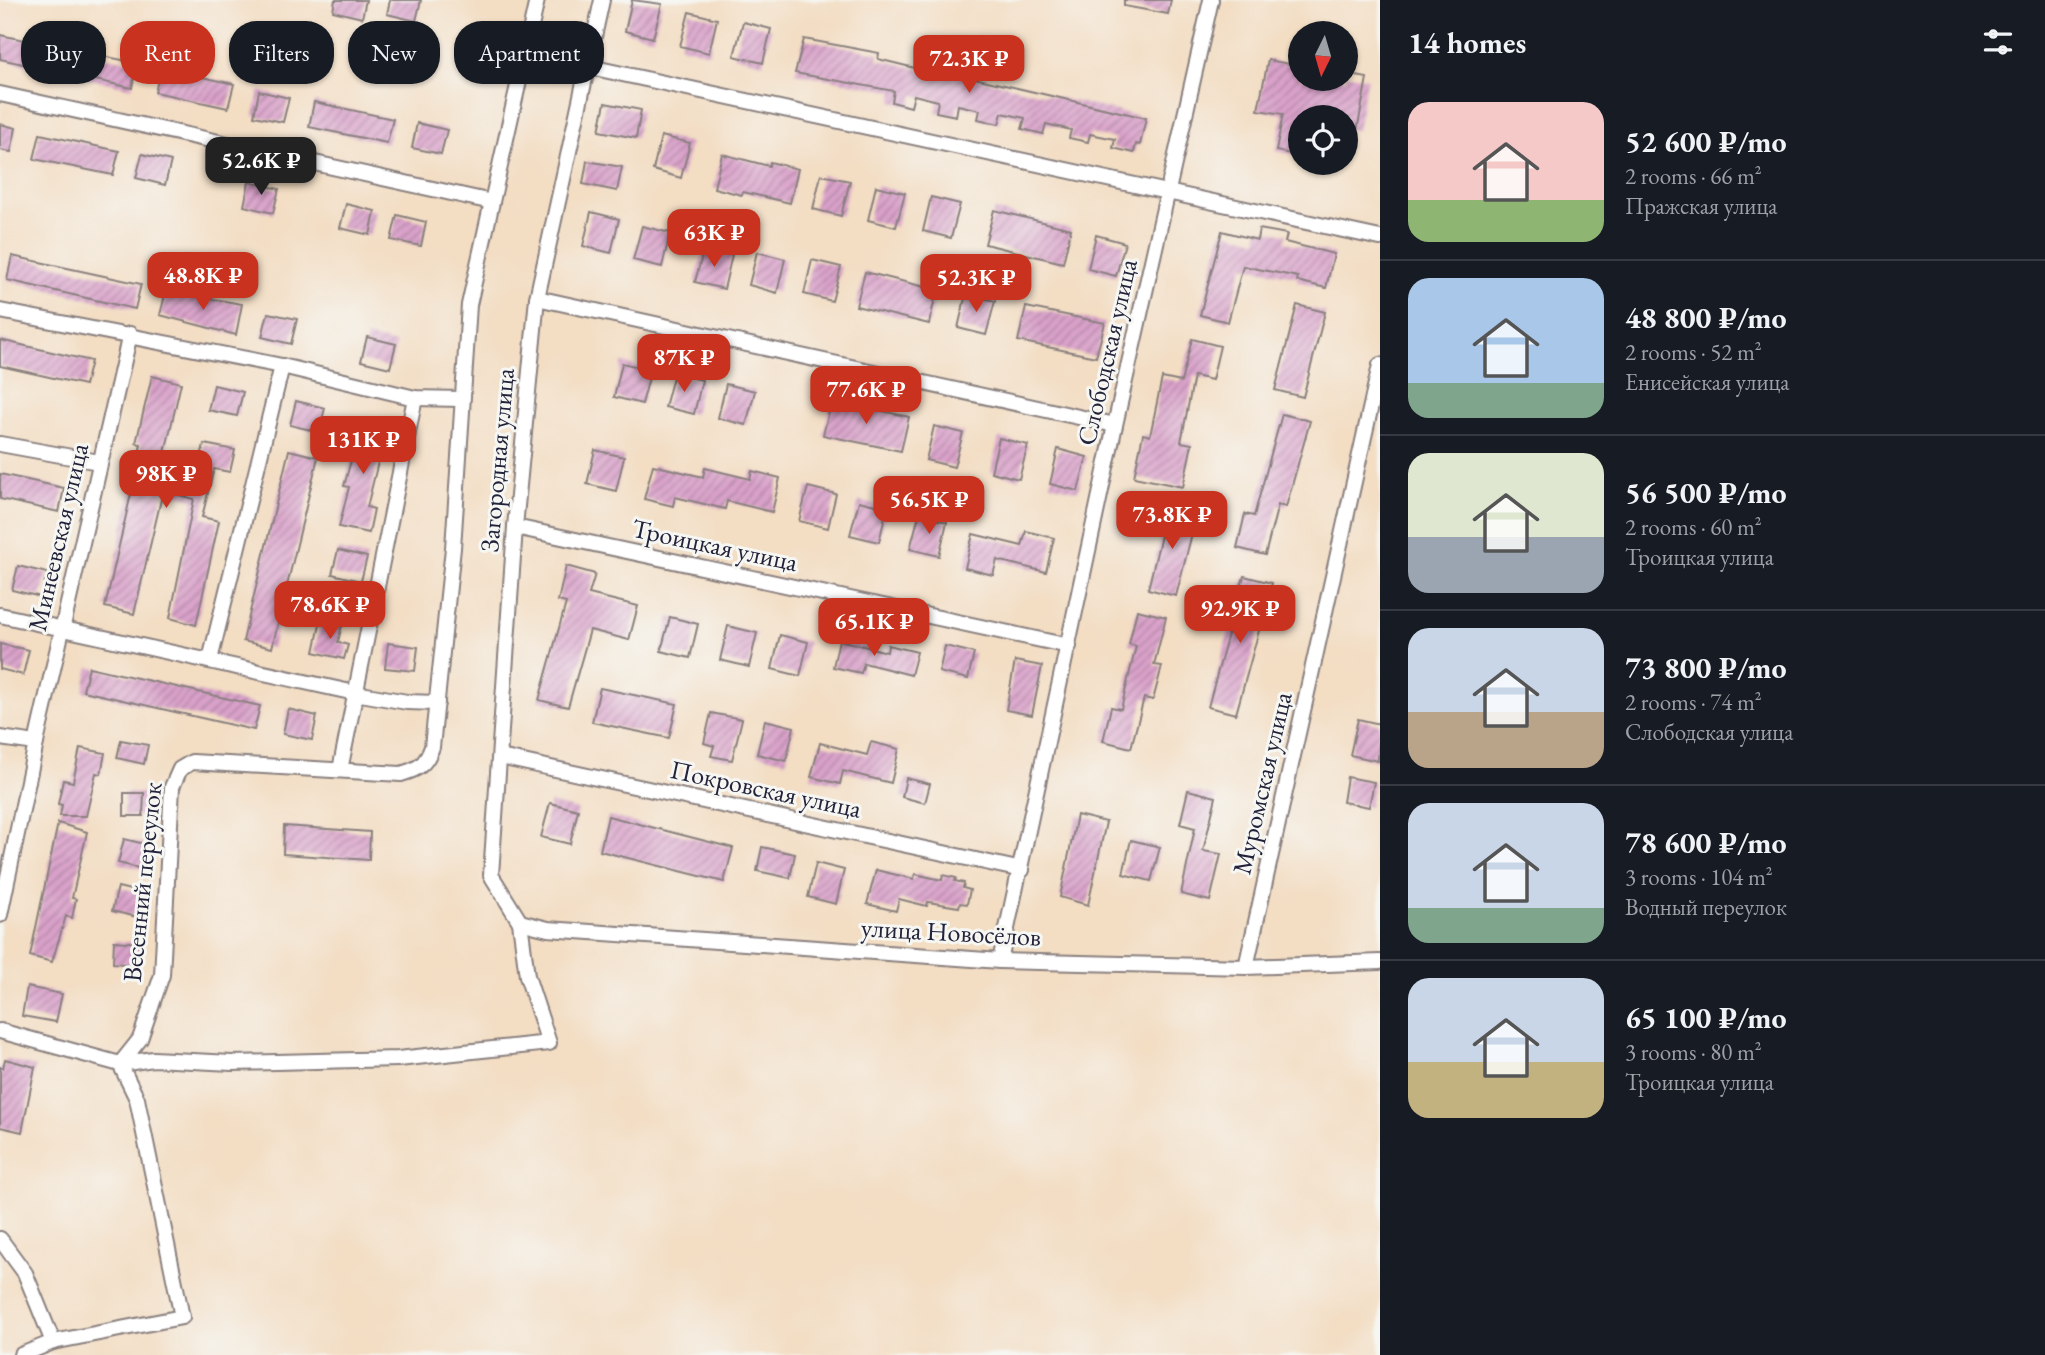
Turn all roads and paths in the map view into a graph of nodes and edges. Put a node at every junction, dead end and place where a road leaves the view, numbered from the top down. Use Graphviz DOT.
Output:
graph roads {
  1 [pos="537,0"];
  2 [pos="602,0"];
  3 [pos="1211,0"];
  4 [pos="598,21"];
  5 [pos="604,70"];
  6 [pos="586,84"];
  7 [pos="0,94"];
  8 [pos="1168,194"];
  9 [pos="492,202"];
  10 [pos="1380,238"];
  11 [pos="537,298"];
  12 [pos="0,311"];
  13 [pos="130,334"];
  14 [pos="1380,365"];
  15 [pos="282,366"];
  16 [pos="415,398"];
  17 [pos="461,399"];
  18 [pos="1115,425"];
  19 [pos="0,443"];
  20 [pos="99,462"];
  21 [pos="515,527"];
  22 [pos="0,615"];
  23 [pos="63,628"];
  24 [pos="1069,646"];
  25 [pos="210,660"];
  26 [pos="355,693"];
  27 [pos="437,703"];
  28 [pos="0,738"];
  29 [pos="36,743"];
  30 [pos="500,757"];
  31 [pos="340,770"];
  32 [pos="1021,870"];
  33 [pos="0,913"];
  34 [pos="520,922"];
  35 [pos="1000,961"];
  36 [pos="1380,962"];
  37 [pos="1247,967"];
  38 [pos="0,1031"];
  39 [pos="120,1064"];
  40 [pos="0,1239"];
  41 [pos="53,1342"];
  42 [pos="21,1355"];
  1 -- 9 [label="street"];
  2 -- 4 [label="street, Загородная улица"];
  3 -- 8 [label="street, Слободская улица"];
  5 -- 8 [label="street"];
  6 -- 11 [label="street, Загородная улица"];
  7 -- 9 [label="street"];
  8 -- 10 [label="street"];
  8 -- 18 [label="street, Слободская улица"];
  9 -- 17 [label="street"];
  11 -- 18 [label="street"];
  11 -- 21 [label="street, Загородная улица"];
  12 -- 13 [label="street"];
  13 -- 15 [label="street"];
  13 -- 20 [label="street, Минеевская улица"];
  14 -- 37 [label="street, Муромская улица"];
  15 -- 16 [label="street"];
  15 -- 25 [label="street"];
  16 -- 17 [label="street"];
  16 -- 26 [label="street"];
  17 -- 27 [label="street"];
  18 -- 24 [label="street, Слободская улица"];
  19 -- 20 [label="street"];
  20 -- 23 [label="street, Минеевская улица"];
  21 -- 24 [label="street, Троицкая улица"];
  21 -- 30 [label="street, Загородная улица"];
  22 -- 23 [label="street"];
  23 -- 25 [label="street"];
  23 -- 29 [label="street, Минеевская улица"];
  24 -- 32 [label="street, Слободская улица"];
  25 -- 26 [label="street"];
  26 -- 27 [label="street"];
  26 -- 31 [label="street"];
  27 -- 31 [label="street, Весенний переулок"];
  28 -- 29 [label="street"];
  29 -- 33 [label="street, Минеевская улица"];
  30 -- 32 [label="street, Покровская улица"];
  30 -- 34 [label="street, Загородная улица"];
  31 -- 39 [label="street, Весенний переулок"];
  32 -- 35 [label="street, Слободская улица"];
  34 -- 35 [label="street, улица Новосёлов"];
  34 -- 39 [label="street"];
  35 -- 37 [label="street, улица Новосёлов"];
  36 -- 37 [label="street, улица Новосёлов"];
  38 -- 39 [label="street"];
  39 -- 41 [label="street"];
  40 -- 41 [label="street"];
  41 -- 42 [label="street"];
}
